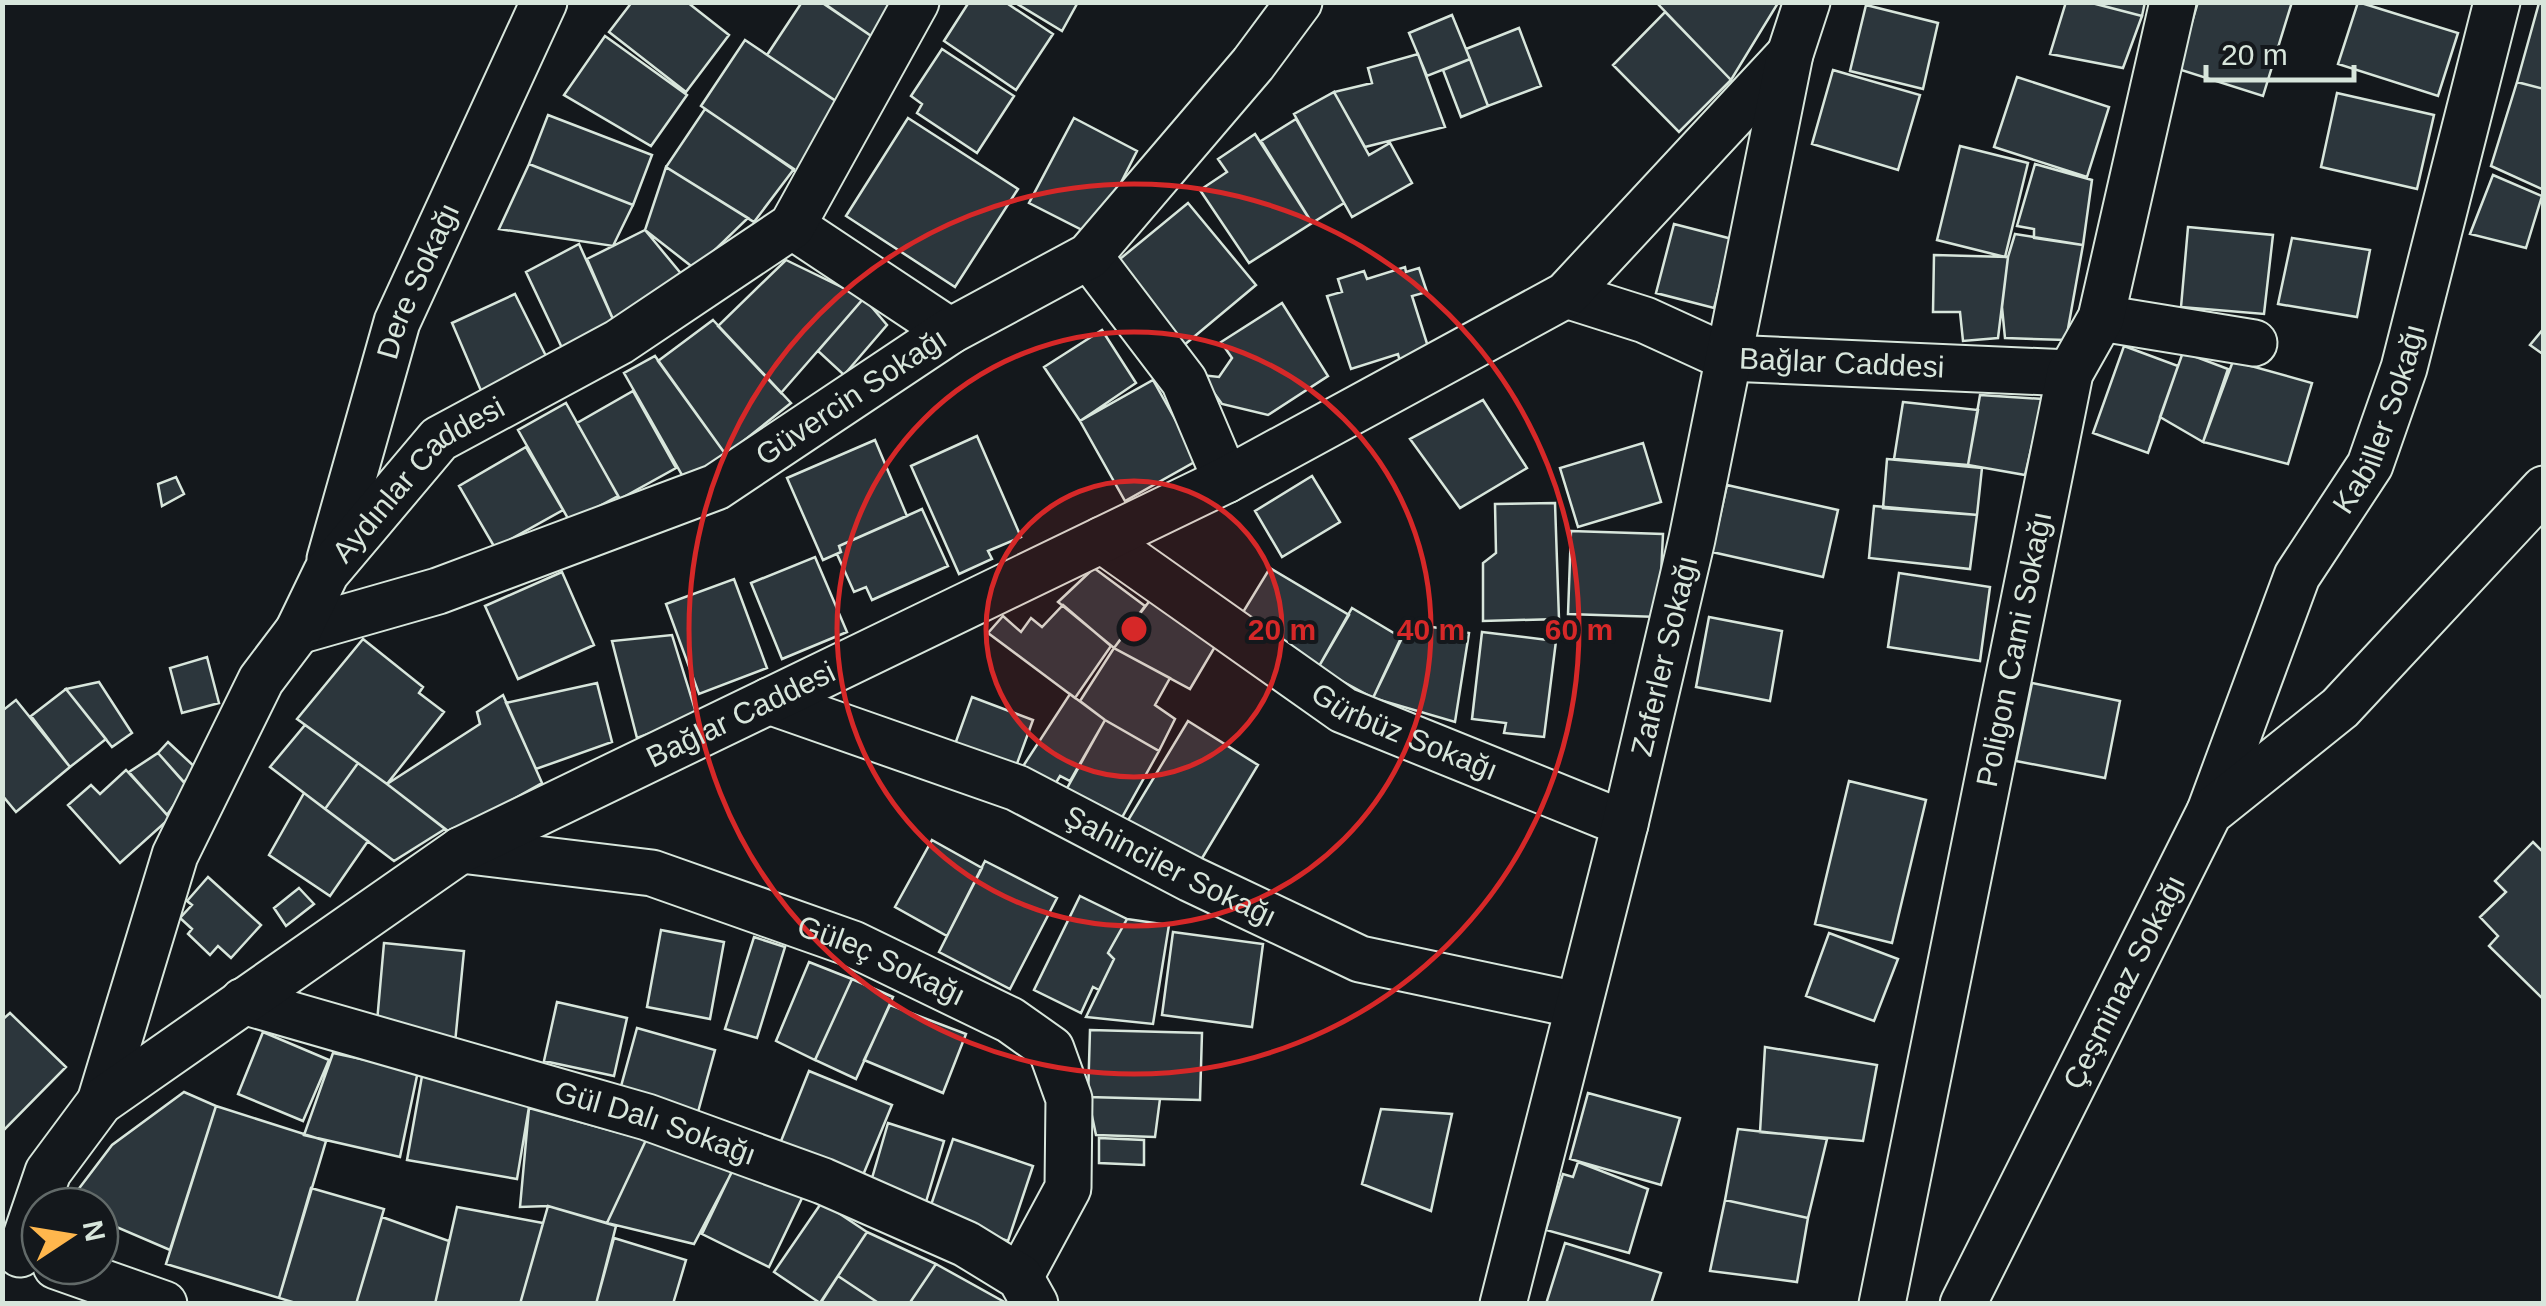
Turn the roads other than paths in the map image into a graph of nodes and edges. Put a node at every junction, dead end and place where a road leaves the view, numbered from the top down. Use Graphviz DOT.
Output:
graph roads {
  1 [pos="544,2"];
  2 [pos="916,2"];
  3 [pos="1298,2"];
  4 [pos="1807,2"];
  5 [pos="2173,2"];
  6 [pos="2498,2"];
  7 [pos="1790,54"];
  8 [pos="792,226"];
  9 [pos="1088,256"];
  10 [pos="1566,294"];
  11 [pos="2101,318"];
  12 [pos="950,330"];
  13 [pos="2254,343"];
  14 [pos="1728,358"];
  15 [pos="2070,373"];
  16 [pos="1226,480"];
  17 [pos="2544,489"];
  18 [pos="1102,540"];
  19 [pos="326,574"];
  20 [pos="298,631"];
  21 [pos="768,701"];
  22 [pos="2209,812"];
  23 [pos="1625,824"];
  24 [pos="460,850"];
  25 [pos="243,1001"];
  26 [pos="1578,1006"];
  27 [pos="100,1102"];
  28 [pos="45,1186"];
  29 [pos="112,1286"];
  30 [pos="1028,1290"];
  31 [pos="164,1304"];
  32 [pos="1503,1304"];
  33 [pos="1882,1304"];
  34 [pos="1963,1304"];
  1 -- 19 [label="street, Dere Sokağı"];
  2 -- 8 [label="street, Aydınlar Caddesi"];
  3 -- 9 [label="street, Güvercin Sokağı"];
  4 -- 7 [label="street, Zaferler Sokağı"];
  5 -- 11 [label="street, Poligon Cami Sokağı"];
  6 -- 22 [label="street, Kabiller Sokağı"];
  7 -- 10 [label="street, Bağlar Caddesi"];
  7 -- 14 [label="street, Zaferler Sokağı"];
  8 -- 12 [label="street"];
  8 -- 19 [label="street, Aydınlar Caddesi"];
  9 -- 12 [label="street, Güvercin Sokağı"];
  9 -- 16 [label="street"];
  10 -- 14 [label="street, Bağlar Caddesi"];
  10 -- 16 [label="street, Bağlar Caddesi"];
  11 -- 13 [label="street"];
  11 -- 15 [label="street, Poligon Cami Sokağı"];
  12 -- 20 [label="street, Güvercin Sokağı"];
  14 -- 15 [label="street, Bağlar Caddesi"];
  14 -- 23 [label="street, Zaferler Sokağı"];
  15 -- 33 [label="street, Poligon Cami Sokağı"];
  16 -- 18 [label="street, Bağlar Caddesi"];
  17 -- 22 [label="street, Çeşminaz Sokağı"];
  18 -- 21 [label="street, Bağlar Caddesi"];
  18 -- 23 [label="street, Gürbüz Sokağı"];
  19 -- 20 [label="street, Aydınlar Caddesi"];
  20 -- 27 [label="street, Aydınlar Caddesi"];
  21 -- 24 [label="street, Bağlar Caddesi"];
  21 -- 26 [label="street, Şahinciler Sokağı"];
  22 -- 34 [label="street, Çeşminaz Sokağı"];
  23 -- 26 [label="street, Zaferler Sokağı"];
  24 -- 25 [label="street, Bağlar Caddesi"];
  24 -- 30 [label="street, Güleç Sokağı"];
  25 -- 27 [label="street, Bağlar Caddesi"];
  25 -- 30 [label="street, Gül Dalı Sokağı"];
  26 -- 32 [label="street, Zaferler Sokağı"];
  27 -- 28 [label="street, Bağlar Caddesi"];
  29 -- 31 [label="street"];
}
